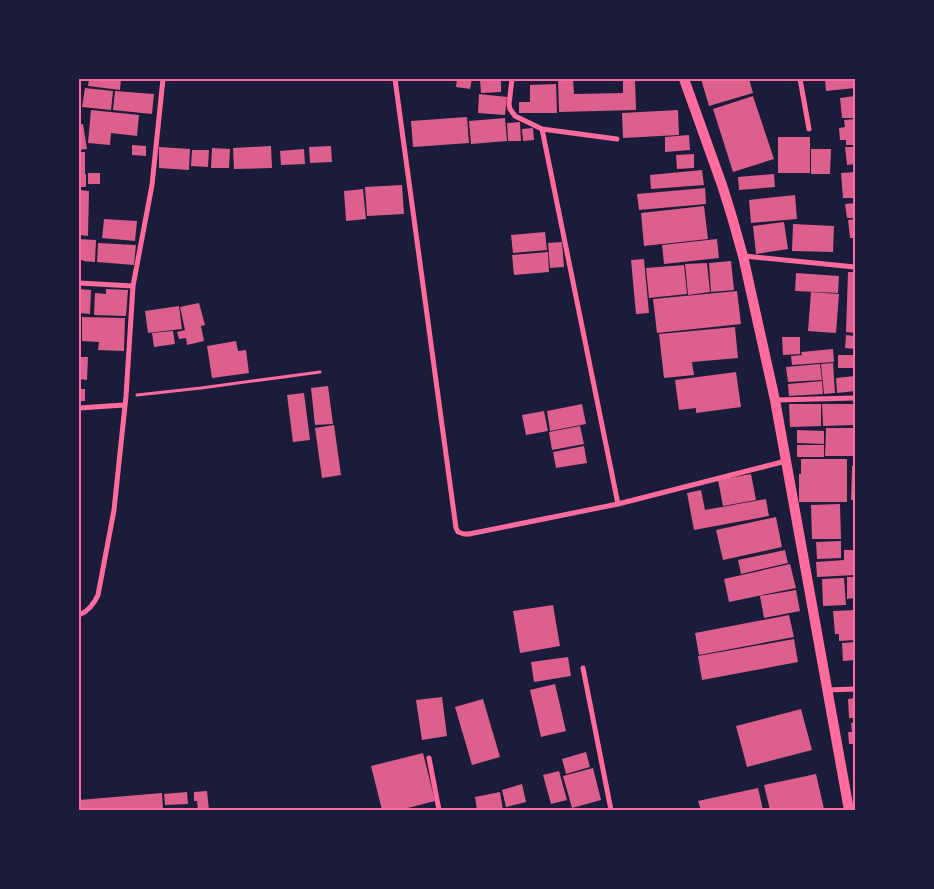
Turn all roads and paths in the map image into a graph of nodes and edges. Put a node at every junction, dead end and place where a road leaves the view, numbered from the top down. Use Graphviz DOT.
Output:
graph roads {
  1 [pos="163,79"];
  2 [pos="395,79"];
  3 [pos="512,79"];
  4 [pos="684,79"];
  5 [pos="800,79"];
  6 [pos="542,129"];
  7 [pos="810,129"];
  8 [pos="617,139"];
  9 [pos="743,256"];
  10 [pos="855,267"];
  11 [pos="79,283"];
  12 [pos="133,286"];
  13 [pos="320,372"];
  14 [pos="126,396"];
  15 [pos="855,398"];
  16 [pos="775,400"];
  17 [pos="124,405"];
  18 [pos="79,408"];
  19 [pos="786,461"];
  20 [pos="618,504"];
  21 [pos="79,615"];
  22 [pos="582,668"];
  23 [pos="855,689"];
  24 [pos="827,690"];
  25 [pos="429,758"];
  26 [pos="439,810"];
  27 [pos="611,810"];
  28 [pos="850,810"];
  1 -- 12 [label="street"];
  2 -- 20 [label="street"];
  3 -- 6 [label="street"];
  4 -- 9 [label="main road"];
  5 -- 7 [label="street"];
  6 -- 8 [label="street"];
  6 -- 20 [label="street"];
  9 -- 10 [label="street"];
  9 -- 16 [label="main road"];
  11 -- 12 [label="street"];
  12 -- 14 [label="street"];
  13 -- 14 [label="path"];
  14 -- 17 [label="street"];
  15 -- 16 [label="street"];
  16 -- 19 [label="main road"];
  17 -- 18 [label="street"];
  17 -- 21 [label="street"];
  19 -- 20 [label="street"];
  19 -- 24 [label="main road"];
  22 -- 27 [label="street"];
  23 -- 24 [label="street"];
  24 -- 28 [label="main road"];
  25 -- 26 [label="street"];
}
